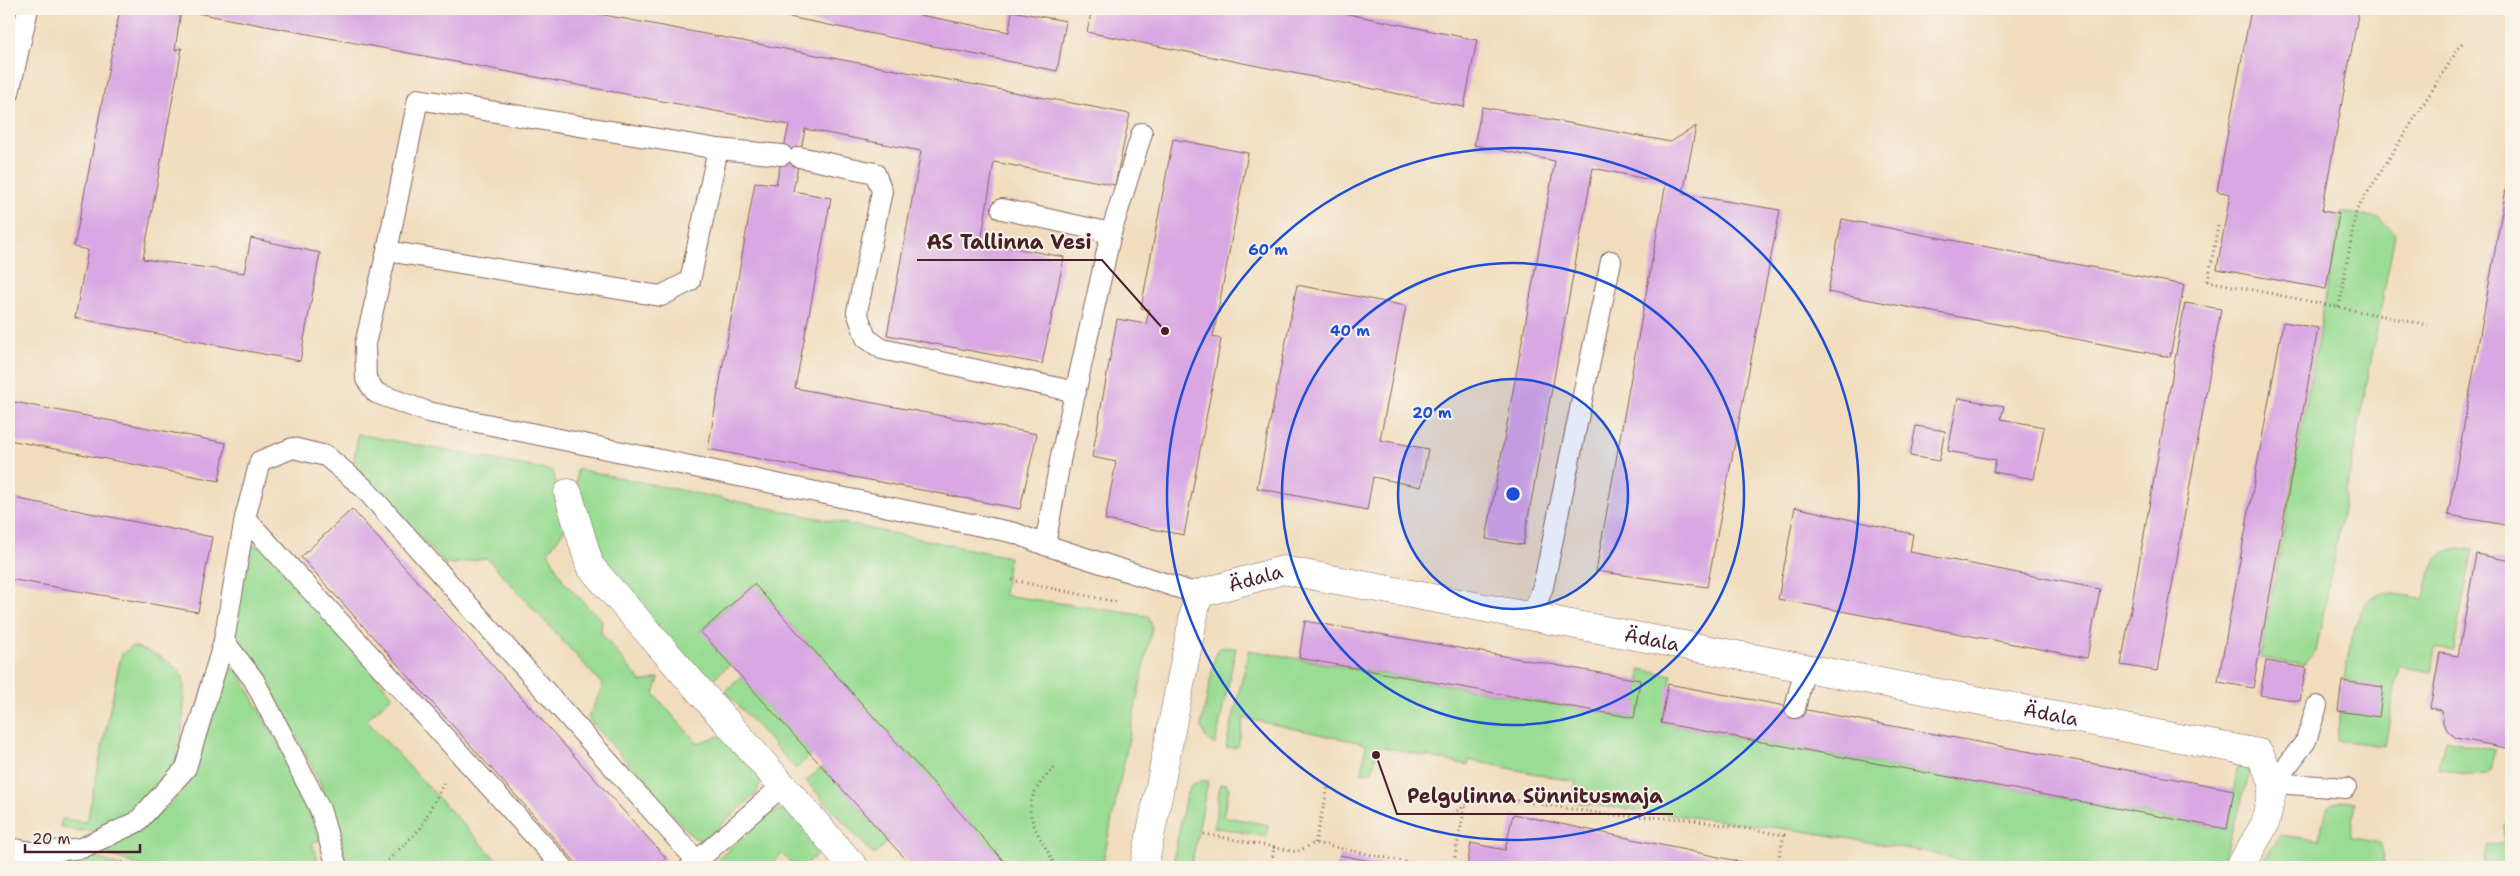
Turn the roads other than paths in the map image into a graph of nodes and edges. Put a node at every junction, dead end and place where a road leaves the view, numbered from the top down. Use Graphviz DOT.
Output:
graph roads {
  1 [pos="28,9"];
  2 [pos="9,93"];
  3 [pos="1142,133"];
  4 [pos="718,149"];
  5 [pos="1002,209"];
  6 [pos="1111,233"];
  7 [pos="387,250"];
  8 [pos="1611,261"];
  9 [pos="1076,392"];
  10 [pos="568,493"];
  11 [pos="245,518"];
  12 [pos="1045,545"];
  13 [pos="1198,594"];
  14 [pos="1532,615"];
  15 [pos="224,641"];
  16 [pos="1805,668"];
  17 [pos="2317,706"];
  18 [pos="1795,708"];
  19 [pos="2274,783"];
  20 [pos="782,786"];
  21 [pos="2346,788"];
  22 [pos="9,848"];
  23 [pos="36,860"];
  24 [pos="694,864"];
  25 [pos="336,867"];
  26 [pos="563,867"];
  27 [pos="854,867"];
  28 [pos="1144,867"];
  29 [pos="2240,867"];
  1 -- 2 [label="lane"];
  3 -- 6 [label="lane"];
  4 -- 7 [label="lane"];
  4 -- 7 [label="lane"];
  4 -- 9 [label="lane"];
  5 -- 6 [label="lane"];
  6 -- 9 [label="lane"];
  7 -- 12 [label="lane"];
  8 -- 14 [label="lane"];
  9 -- 12 [label="lane"];
  10 -- 20 [label="street"];
  11 -- 15 [label="lane"];
  11 -- 24 [label="lane"];
  11 -- 26 [label="lane"];
  12 -- 13 [label="lane"];
  13 -- 14 [label="street, Ädala"];
  13 -- 28 [label="street"];
  14 -- 16 [label="street, Ädala"];
  15 -- 23 [label="lane"];
  15 -- 25 [label="lane"];
  16 -- 18 [label="lane"];
  16 -- 19 [label="street, Ädala"];
  17 -- 19 [label="lane"];
  19 -- 21 [label="lane"];
  19 -- 29 [label="street"];
  20 -- 24 [label="lane"];
  20 -- 27 [label="street"];
  22 -- 23 [label="lane"];
}
